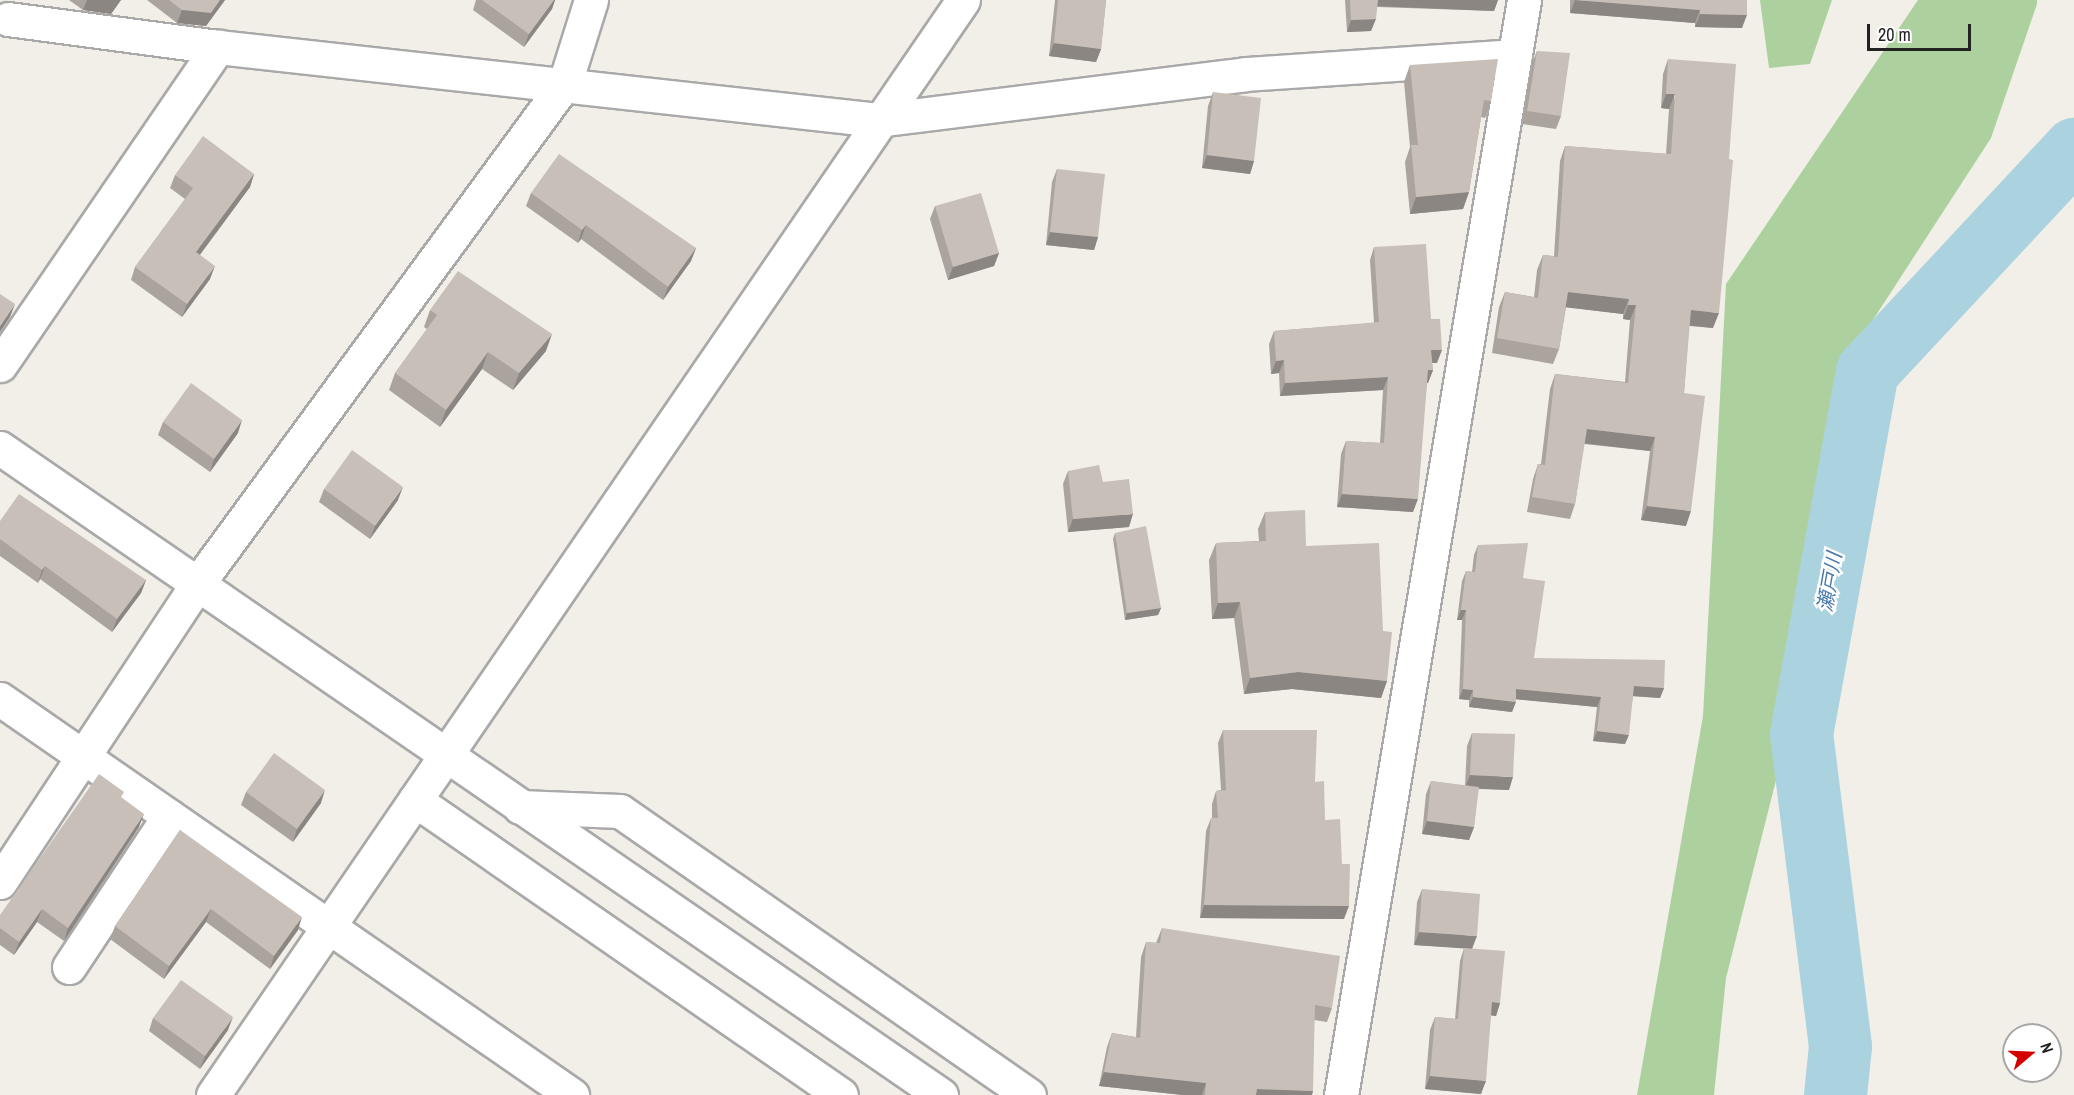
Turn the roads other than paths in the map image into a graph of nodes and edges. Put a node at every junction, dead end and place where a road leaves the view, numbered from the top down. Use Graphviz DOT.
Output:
graph roads {
  1 [pos="591,0"];
  2 [pos="963,0"];
  3 [pos="1524,0"];
  4 [pos="9,17"];
  5 [pos="218,47"];
  6 [pos="1514,56"];
  7 [pos="565,83"];
  8 [pos="878,120"];
  9 [pos="0,365"];
  10 [pos="0,448"];
  11 [pos="198,583"];
  12 [pos="0,699"];
  13 [pos="445,755"];
  14 [pos="85,758"];
  15 [pos="415,800"];
  16 [pos="520,807"];
  17 [pos="169,816"];
  18 [pos="0,882"];
  19 [pos="328,926"];
  20 [pos="69,967"];
  21 [pos="213,1095"];
  22 [pos="572,1095"];
  23 [pos="841,1095"];
  24 [pos="941,1095"];
  25 [pos="1029,1095"];
  26 [pos="1341,1095"];
  1 -- 7 [label="street"];
  2 -- 8 [label="street"];
  3 -- 6 [label="street"];
  4 -- 5 [label="street"];
  5 -- 7 [label="street"];
  5 -- 9 [label="street"];
  6 -- 8 [label="street"];
  6 -- 26 [label="street"];
  7 -- 8 [label="street"];
  7 -- 11 [label="street"];
  8 -- 13 [label="street"];
  10 -- 11 [label="street"];
  11 -- 13 [label="street"];
  11 -- 14 [label="street"];
  12 -- 14 [label="street"];
  13 -- 15 [label="street"];
  13 -- 16 [label="street"];
  14 -- 17 [label="street"];
  14 -- 18 [label="street"];
  15 -- 19 [label="street"];
  15 -- 23 [label="street"];
  16 -- 24 [label="street"];
  16 -- 25 [label="street"];
  17 -- 19 [label="street"];
  17 -- 20 [label="street"];
  19 -- 21 [label="street"];
  19 -- 22 [label="street"];
}
